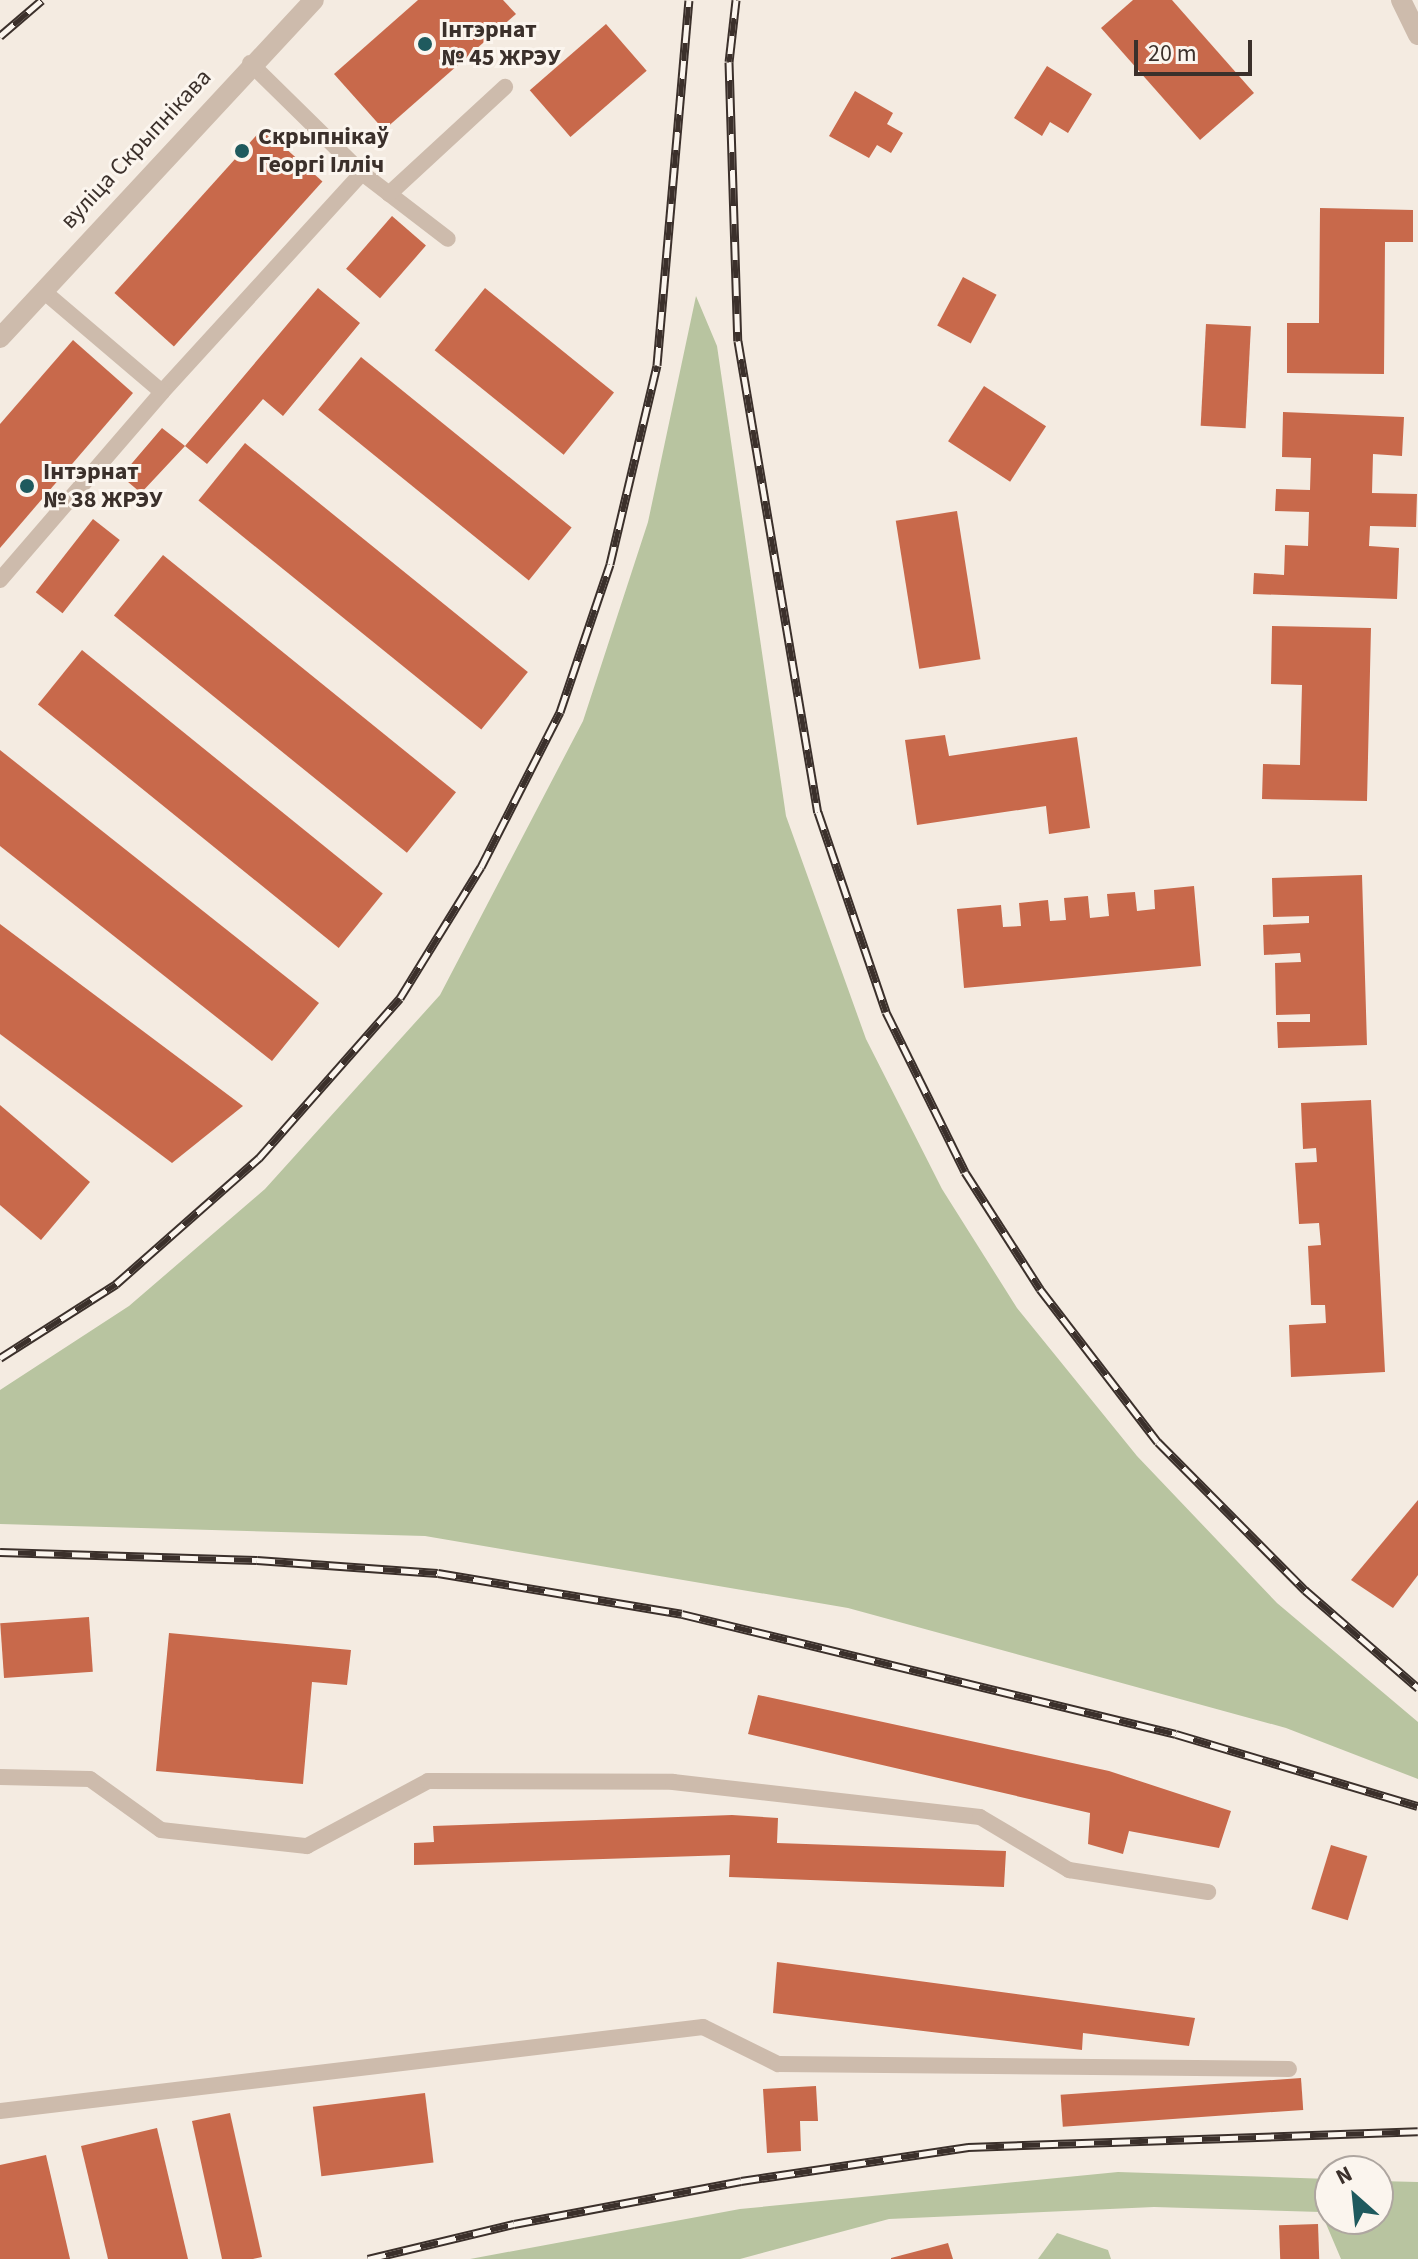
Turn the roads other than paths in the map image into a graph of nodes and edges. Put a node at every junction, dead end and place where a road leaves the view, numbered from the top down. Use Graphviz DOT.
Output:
graph roads {
  1 [pos="314,0"];
  2 [pos="1401,0"];
  3 [pos="1418,35"];
  4 [pos="250,63"];
  5 [pos="505,87"];
  6 [pos="362,173"];
  7 [pos="389,194"];
  8 [pos="448,239"];
  9 [pos="42,290"];
  10 [pos="0,338"];
  11 [pos="162,392"];
  12 [pos="0,580"];
  13 [pos="0,1777"];
  14 [pos="1208,1892"];
  15 [pos="1289,2069"];
  16 [pos="0,2111"];
  1 -- 4 [label="street, вуліца Скрыпнікава"];
  2 -- 3 [label="street"];
  4 -- 6 [label="lane"];
  4 -- 9 [label="street, вуліца Скрыпнікава"];
  5 -- 7 [label="lane"];
  6 -- 7 [label="lane"];
  6 -- 11 [label="lane"];
  7 -- 8 [label="lane"];
  9 -- 10 [label="street, вуліца Скрыпнікава"];
  9 -- 11 [label="lane"];
  11 -- 12 [label="lane"];
  13 -- 14 [label="lane"];
  15 -- 16 [label="lane"];
}
